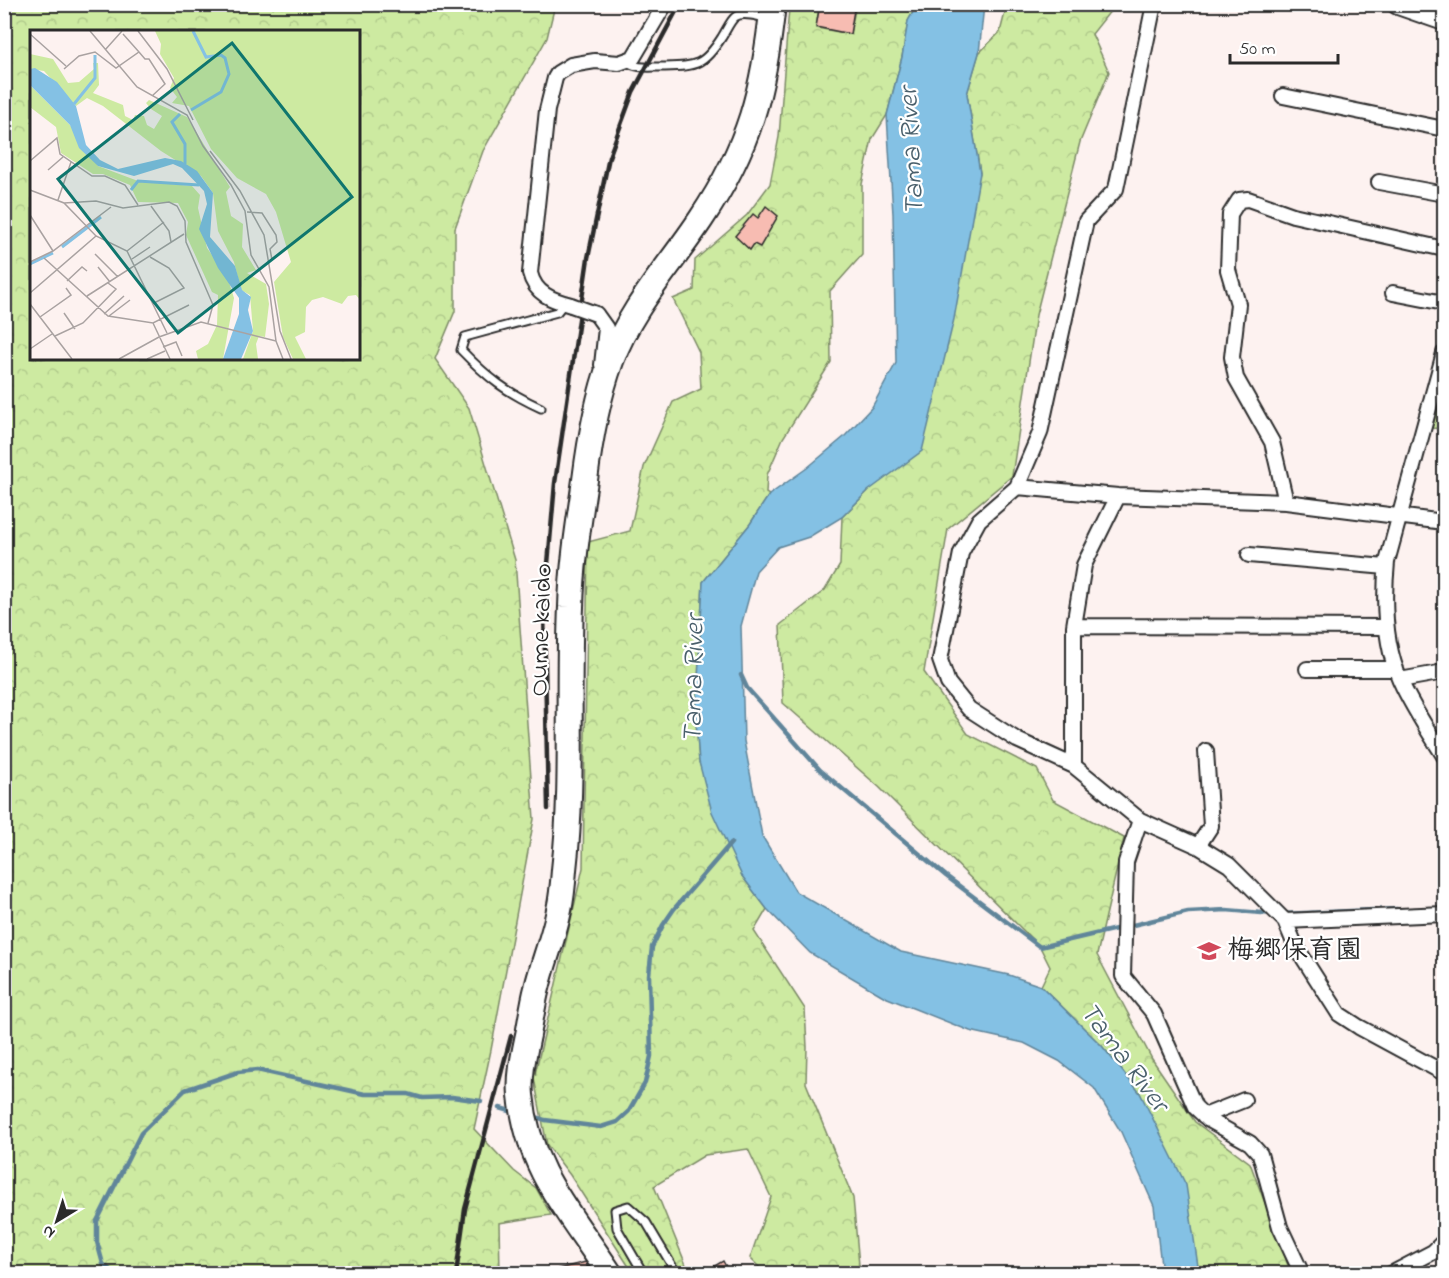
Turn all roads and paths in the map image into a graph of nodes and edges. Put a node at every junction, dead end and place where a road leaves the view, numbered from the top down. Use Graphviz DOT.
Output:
graph roads {
  1 [pos="665,4"];
  2 [pos="1154,4"];
  3 [pos="1398,4"];
  4 [pos="773,12"];
  5 [pos="1444,20"];
  6 [pos="626,61"];
  7 [pos="1283,96"];
  8 [pos="1444,129"];
  9 [pos="1379,182"];
  10 [pos="1444,194"];
  11 [pos="1444,249"];
  12 [pos="1393,292"];
  13 [pos="1444,303"];
  14 [pos="568,304"];
  15 [pos="1444,353"];
  16 [pos="602,393"];
  17 [pos="541,408"];
  18 [pos="1017,488"];
  19 [pos="1118,496"];
  20 [pos="1286,502"];
  21 [pos="1398,517"];
  22 [pos="1444,522"];
  23 [pos="1249,555"];
  24 [pos="1386,567"];
  25 [pos="1074,626"];
  26 [pos="1386,627"];
  27 [pos="1307,669"];
  28 [pos="1444,672"];
  29 [pos="1398,675"];
  30 [pos="1206,751"];
  31 [pos="1444,756"];
  32 [pos="1074,766"];
  33 [pos="1140,820"];
  34 [pos="1198,846"];
  35 [pos="1444,914"];
  36 [pos="1285,921"];
  37 [pos="1444,1073"];
  38 [pos="1244,1100"];
  39 [pos="1204,1116"];
  40 [pos="1444,1241"];
  41 [pos="610,1274"];
  42 [pos="641,1274"];
  43 [pos="677,1274"];
  44 [pos="1302,1274"];
  45 [pos="1391,1274"];
  1 -- 6 [label="street"];
  2 -- 18 [label="street"];
  3 -- 5 [label="main road"];
  4 -- 6 [label="lane"];
  4 -- 16 [label="highway, Oume kaido"];
  6 -- 14 [label="street"];
  7 -- 8 [label="street"];
  9 -- 10 [label="street"];
  11 -- 20 [label="street"];
  12 -- 13 [label="street"];
  14 -- 16 [label="street, bridge"];
  14 -- 17 [label="lane"];
  15 -- 21 [label="street"];
  16 -- 41 [label="highway, Oume kaido"];
  18 -- 19 [label="street"];
  18 -- 32 [label="street"];
  19 -- 20 [label="street"];
  19 -- 25 [label="street"];
  20 -- 21 [label="street"];
  21 -- 22 [label="street"];
  21 -- 24 [label="street"];
  23 -- 24 [label="street"];
  24 -- 26 [label="street"];
  25 -- 26 [label="street"];
  25 -- 32 [label="street"];
  26 -- 29 [label="street"];
  27 -- 29 [label="street"];
  28 -- 29 [label="street"];
  29 -- 31 [label="street"];
  30 -- 34 [label="street"];
  32 -- 33 [label="street"];
  33 -- 34 [label="street"];
  33 -- 39 [label="street"];
  34 -- 36 [label="street"];
  35 -- 36 [label="street"];
  36 -- 37 [label="street"];
  38 -- 39 [label="street"];
  39 -- 44 [label="street"];
  40 -- 45 [label="street"];
  42 -- 43 [label="lane"];
}
